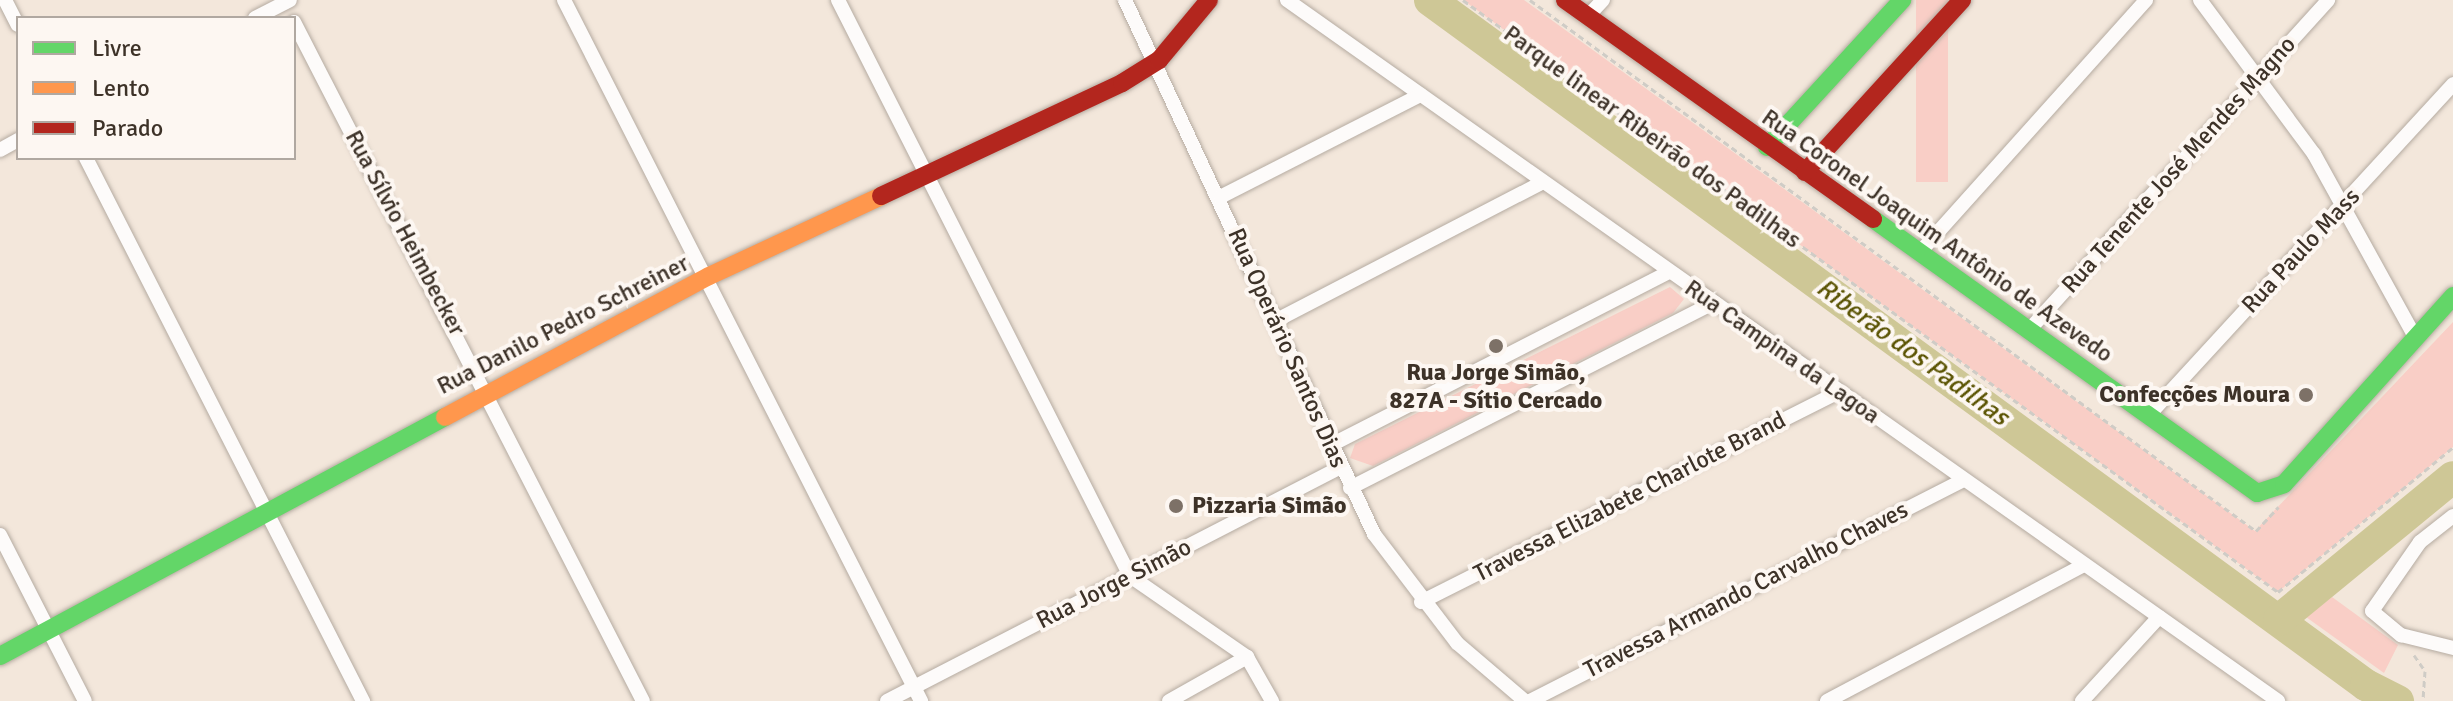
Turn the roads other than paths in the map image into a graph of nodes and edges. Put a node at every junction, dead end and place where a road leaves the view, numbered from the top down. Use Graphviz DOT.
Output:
graph roads {
  1 [pos="5,0"];
  2 [pos="564,0"];
  3 [pos="838,0"];
  4 [pos="1125,0"];
  5 [pos="1209,0"];
  6 [pos="1287,0"];
  7 [pos="1565,0"];
  8 [pos="1603,0"];
  9 [pos="1902,0"];
  10 [pos="1962,0"];
  11 [pos="2146,0"];
  12 [pos="2200,0"];
  13 [pos="2328,0"];
  14 [pos="285,1"];
  15 [pos="259,16"];
  16 [pos="1588,16"];
  17 [pos="16,21"];
  18 [pos="296,26"];
  19 [pos="1159,60"];
  20 [pos="2261,75"];
  21 [pos="2453,84"];
  22 [pos="1420,95"];
  23 [pos="1767,147"];
  24 [pos="87,160"];
  25 [pos="1805,172"];
  26 [pos="928,173"];
  27 [pos="1543,182"];
  28 [pos="1220,197"];
  29 [pos="2343,207"];
  30 [pos="1921,251"];
  31 [pos="1669,272"];
  32 [pos="709,276"];
  33 [pos="2453,296"];
  34 [pos="1713,303"];
  35 [pos="1275,321"];
  36 [pos="2030,329"];
  37 [pos="2415,337"];
  38 [pos="487,390"];
  39 [pos="1839,392"];
  40 [pos="2148,416"];
  41 [pos="1331,445"];
  42 [pos="1341,467"];
  43 [pos="1963,480"];
  44 [pos="1350,488"];
  45 [pos="266,510"];
  46 [pos="2453,516"];
  47 [pos="0,535"];
  48 [pos="2084,565"];
  49 [pos="1130,576"];
  50 [pos="1421,602"];
  51 [pos="2159,617"];
  52 [pos="49,631"];
  53 [pos="2453,648"];
  54 [pos="0,656"];
  55 [pos="1247,657"];
  56 [pos="918,694"];
  57 [pos="85,701"];
  58 [pos="363,701"];
  59 [pos="643,701"];
  60 [pos="887,701"];
  61 [pos="1169,701"];
  62 [pos="1272,701"];
  63 [pos="1528,701"];
  64 [pos="1827,701"];
  65 [pos="2082,701"];
  66 [pos="2278,701"];
  1 -- 17 [label="street"];
  2 -- 32 [label="street"];
  3 -- 26 [label="street"];
  4 -- 19 [label="street, Rua Operário Santos Dias"];
  5 -- 19 [label="main road"];
  6 -- 22 [label="street, Rua Campina da Lagoa"];
  7 -- 16 [label="main road, Rua Coronel Joaquim Antônio de Azevedo"];
  8 -- 16 [label="street"];
  9 -- 23 [label="main road"];
  10 -- 25 [label="main road"];
  11 -- 30 [label="street"];
  12 -- 20 [label="street"];
  13 -- 20 [label="street, Rua Tenente José Mendes Magno"];
  14 -- 15 [label="street"];
  16 -- 23 [label="main road, Rua Coronel Joaquim Antônio de Azevedo"];
  18 -- 38 [label="street, Rua Sílvio Heimbecker"];
  19 -- 26 [label="main road, Rua Danilo Pedro Schreiner"];
  19 -- 28 [label="street, Rua Operário Santos Dias"];
  20 -- 29 [label="street"];
  20 -- 36 [label="street, Rua Tenente José Mendes Magno"];
  21 -- 29 [label="street, Rua Paulo Mass"];
  22 -- 27 [label="street, Rua Campina da Lagoa"];
  22 -- 28 [label="street"];
  23 -- 25 [label="main road, Rua Coronel Joaquim Antônio de Azevedo"];
  24 -- 45 [label="street"];
  25 -- 30 [label="main road, Rua Coronel Joaquim Antônio de Azevedo"];
  26 -- 32 [label="main road, Rua Danilo Pedro Schreiner"];
  26 -- 49 [label="street"];
  27 -- 31 [label="street, Rua Campina da Lagoa"];
  27 -- 35 [label="street"];
  28 -- 35 [label="street, Rua Operário Santos Dias"];
  29 -- 37 [label="street"];
  29 -- 40 [label="street, Rua Paulo Mass"];
  30 -- 36 [label="main road, Rua Coronel Joaquim Antônio de Azevedo"];
  31 -- 34 [label="street, Rua Campina da Lagoa"];
  31 -- 41 [label="street"];
  32 -- 38 [label="main road, Rua Danilo Pedro Schreiner"];
  32 -- 56 [label="street"];
  33 -- 37 [label="main road"];
  34 -- 39 [label="street, Rua Campina da Lagoa"];
  34 -- 44 [label="street"];
  35 -- 41 [label="street, Rua Operário Santos Dias"];
  36 -- 40 [label="main road, Rua Coronel Joaquim Antônio de Azevedo"];
  37 -- 40 [label="main road, Rua Coronel Joaquim Antônio de Azevedo"];
  38 -- 45 [label="main road, Rua Danilo Pedro Schreiner"];
  38 -- 59 [label="street, Rua Sílvio Heimbecker"];
  39 -- 43 [label="street, Rua Campina da Lagoa"];
  39 -- 50 [label="street, Travessa Elizabete Charlote Brand"];
  41 -- 42 [label="street, Rua Operário Santos Dias"];
  42 -- 44 [label="street, Rua Operário Santos Dias"];
  42 -- 49 [label="street, Rua Jorge Simão"];
  43 -- 48 [label="street, Rua Campina da Lagoa"];
  43 -- 63 [label="street, Travessa Armando Carvalho Chaves"];
  44 -- 50 [label="street, Rua Operário Santos Dias"];
  45 -- 52 [label="main road, Rua Danilo Pedro Schreiner"];
  45 -- 58 [label="street"];
  46 -- 53 [label="street"];
  47 -- 52 [label="street"];
  48 -- 51 [label="street, Rua Campina da Lagoa"];
  48 -- 64 [label="street"];
  49 -- 55 [label="street"];
  49 -- 56 [label="street, Rua Jorge Simão"];
  50 -- 63 [label="street, Rua Operário Santos Dias"];
  51 -- 65 [label="street"];
  51 -- 66 [label="street, Rua Campina da Lagoa"];
  52 -- 54 [label="main road, Rua Danilo Pedro Schreiner"];
  52 -- 57 [label="street"];
  55 -- 61 [label="street"];
  55 -- 62 [label="street"];
  56 -- 60 [label="street, Rua Jorge Simão"];
}
